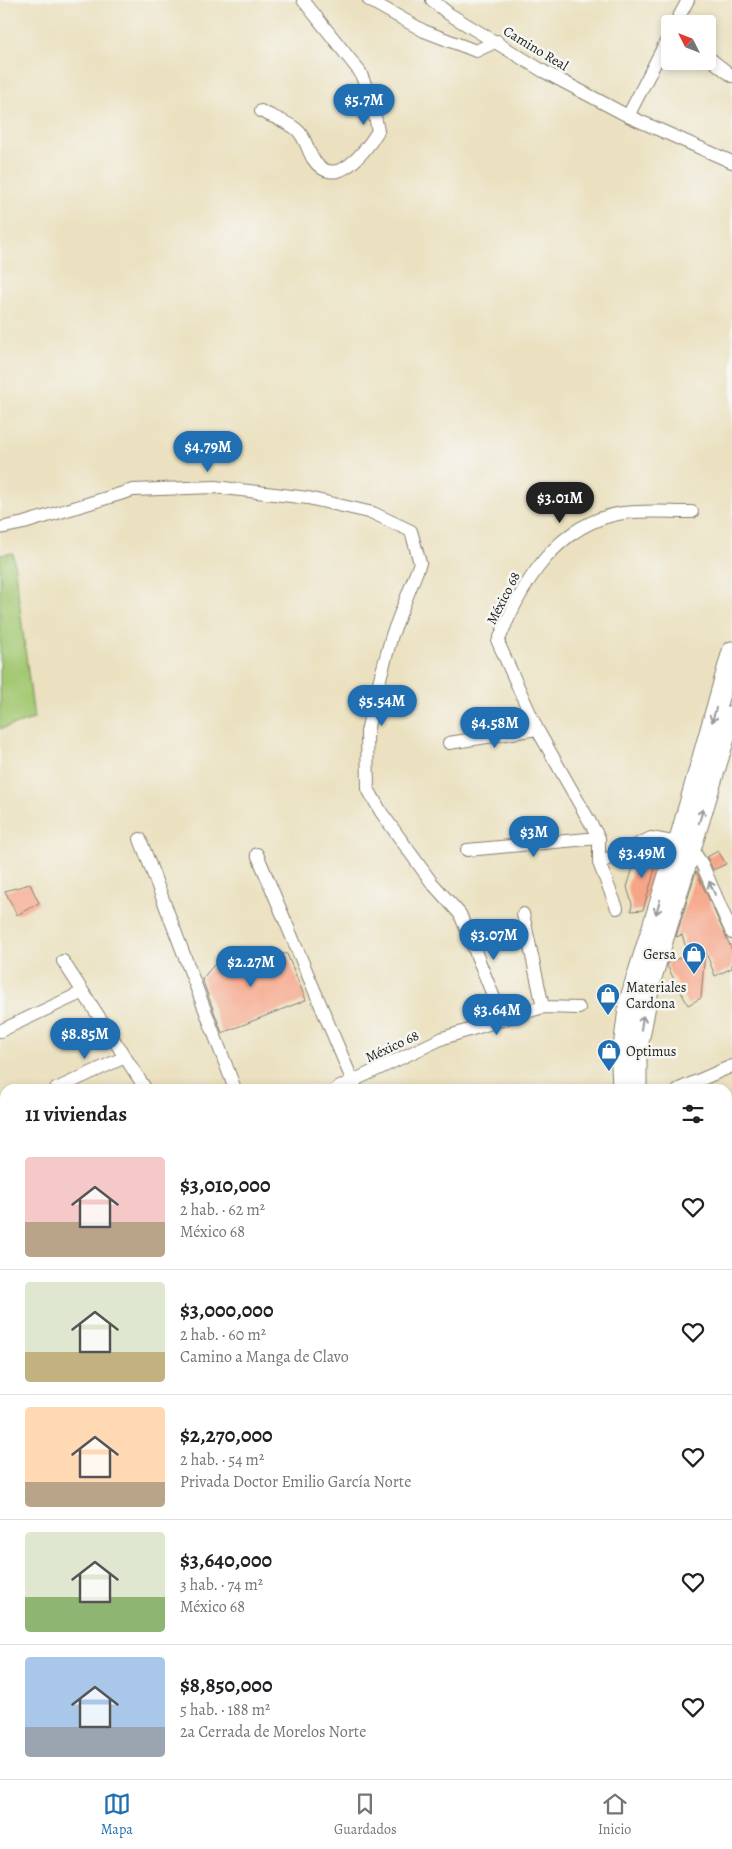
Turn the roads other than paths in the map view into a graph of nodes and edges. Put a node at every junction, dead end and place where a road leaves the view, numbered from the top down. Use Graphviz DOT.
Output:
graph roads {
  1 [pos="303,0"];
  2 [pos="368,0"];
  3 [pos="432,0"];
  4 [pos="688,0"];
  5 [pos="680,15"];
  6 [pos="497,41"];
  7 [pos="661,53"];
  8 [pos="716,63"];
  9 [pos="732,76"];
  10 [pos="261,111"];
  11 [pos="628,116"];
  12 [pos="732,162"];
  13 [pos="692,512"];
  14 [pos="0,528"];
  15 [pos="732,651"];
  16 [pos="732,715"];
  17 [pos="537,728"];
  18 [pos="449,743"];
  19 [pos="598,838"];
  20 [pos="140,839"];
  21 [pos="685,846"];
  22 [pos="468,850"];
  23 [pos="256,854"];
  24 [pos="599,863"];
  25 [pos="617,908"];
  26 [pos="523,914"];
  27 [pos="732,933"];
  28 [pos="64,961"];
  29 [pos="83,992"];
  30 [pos="543,1007"];
  31 [pos="578,1008"];
  32 [pos="502,1020"];
  33 [pos="0,1031"];
  34 [pos="125,1056"];
  35 [pos="732,1066"];
  36 [pos="66,1084"];
  37 [pos="142,1084"];
  38 [pos="233,1084"];
  39 [pos="354,1084"];
  40 [pos="356,1084"];
  41 [pos="622,1084"];
  42 [pos="637,1084"];
  43 [pos="691,1084"];
  1 -- 10 [label="street"];
  2 -- 6 [label="street"];
  3 -- 6 [label="street, Camino Real"];
  4 -- 5 [label="street"];
  6 -- 11 [label="street, Camino Real"];
  7 -- 11 [label="street"];
  8 -- 9 [label="street"];
  11 -- 12 [label="street, Camino Real"];
  13 -- 17 [label="street, México 68"];
  14 -- 32 [label="street"];
  15 -- 21 [label="main road, one-way"];
  21 -- 16 [label="main road, one-way"];
  17 -- 18 [label="street"];
  17 -- 19 [label="street, México 68"];
  19 -- 22 [label="street"];
  19 -- 24 [label="street, México 68"];
  20 -- 38 [label="street"];
  21 -- 24 [label="street"];
  27 -- 21 [label="street, one-way"];
  21 -- 41 [label="main road, one-way"];
  42 -- 21 [label="main road, one-way"];
  23 -- 39 [label="street"];
  24 -- 25 [label="street, México 68"];
  26 -- 30 [label="street"];
  28 -- 29 [label="street"];
  29 -- 33 [label="street"];
  29 -- 34 [label="street"];
  30 -- 31 [label="street, México 68"];
  30 -- 32 [label="street, México 68"];
  32 -- 40 [label="street, México 68"];
  34 -- 36 [label="street"];
  34 -- 37 [label="street"];
  35 -- 43 [label="street"];
}
